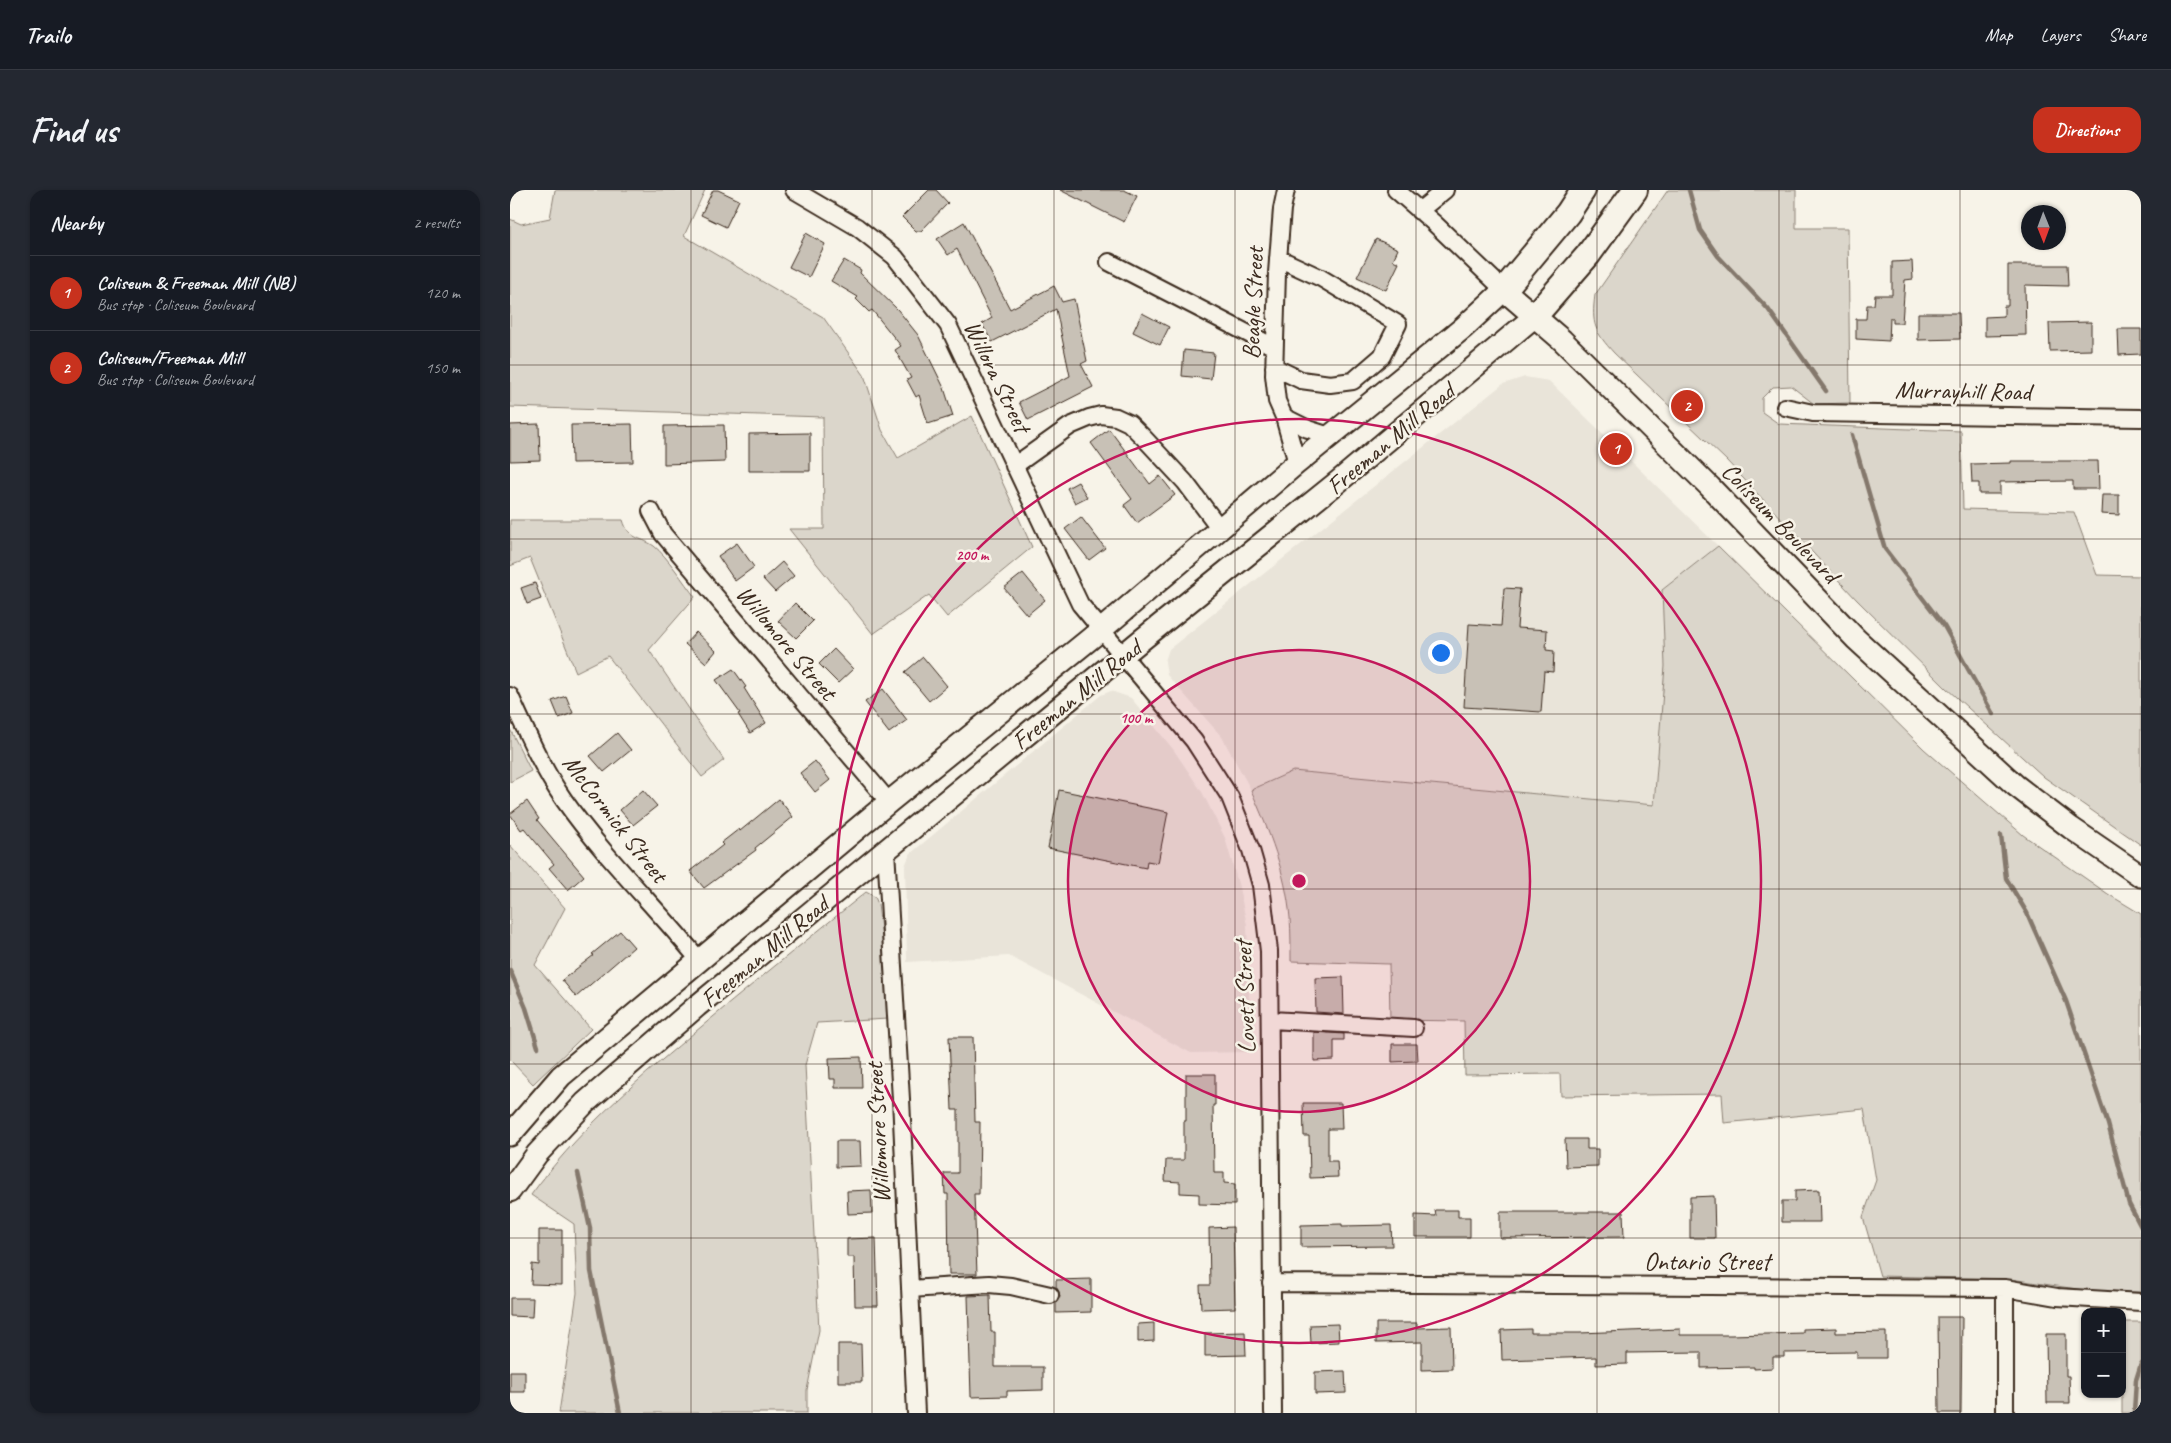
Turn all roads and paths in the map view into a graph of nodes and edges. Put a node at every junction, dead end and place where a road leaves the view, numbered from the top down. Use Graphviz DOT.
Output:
graph roads {
  1 [pos="794,190"];
  2 [pos="1286,190"];
  3 [pos="1396,190"];
  4 [pos="1583,190"];
  5 [pos="1636,190"];
  6 [pos="1441,191"];
  7 [pos="1420,211"];
  8 [pos="1278,258"];
  9 [pos="1109,262"];
  10 [pos="1504,290"];
  11 [pos="1535,316"];
  12 [pos="1274,347"];
  13 [pos="1274,367"];
  14 [pos="1785,406"];
  15 [pos="1284,417"];
  16 [pos="2141,418"];
  17 [pos="1330,436"];
  18 [pos="1297,463"];
  19 [pos="1014,466"];
  20 [pos="650,512"];
  21 [pos="1220,530"];
  22 [pos="1101,630"];
  23 [pos="1123,655"];
  24 [pos="510,696"];
  25 [pos="889,802"];
  26 [pos="886,850"];
  27 [pos="2141,876"];
  28 [pos="699,960"];
  29 [pos="1271,1020"];
  30 [pos="1414,1028"];
  31 [pos="510,1134"];
  32 [pos="510,1192"];
  33 [pos="1271,1283"];
  34 [pos="2005,1288"];
  35 [pos="910,1289"];
  36 [pos="1050,1296"];
  37 [pos="2141,1302"];
  38 [pos="916,1413"];
  39 [pos="1273,1413"];
  40 [pos="2005,1413"];
  1 -- 19 [label="street, Willora Street"];
  2 -- 8 [label="street, Beagle Street"];
  3 -- 7 [label="street, Coliseum Boulevard"];
  4 -- 10 [label="highway, Freeman Mill Road"];
  5 -- 11 [label="highway, Freeman Mill Road"];
  6 -- 7 [label="street"];
  7 -- 10 [label="street, Coliseum Boulevard"];
  8 -- 12 [label="street, Beagle Street"];
  8 -- 13 [label="street"];
  9 -- 12 [label="street"];
  10 -- 11 [label="main road, Coliseum Boulevard"];
  10 -- 17 [label="main road, Freeman Mill Road"];
  11 -- 23 [label="main road, Freeman Mill Road"];
  11 -- 27 [label="main road, Coliseum Boulevard"];
  12 -- 13 [label="street, Beagle Street"];
  13 -- 15 [label="street, Beagle Street"];
  14 -- 16 [label="street, Murrayhill Road"];
  15 -- 17 [label="street"];
  15 -- 18 [label="street, Beagle Street"];
  17 -- 18 [label="main road, Freeman Mill Road"];
  18 -- 21 [label="main road, Freeman Mill Road"];
  19 -- 21 [label="street"];
  19 -- 22 [label="street, Willora Street"];
  20 -- 25 [label="street, Willomore Street"];
  21 -- 22 [label="main road, Freeman Mill Road"];
  22 -- 23 [label="street, Lovett Street"];
  22 -- 25 [label="main road, Freeman Mill Road"];
  23 -- 26 [label="main road, Freeman Mill Road"];
  23 -- 29 [label="street, Lovett Street"];
  24 -- 28 [label="street, McCormick Street"];
  25 -- 28 [label="main road, Freeman Mill Road"];
  26 -- 32 [label="main road, Freeman Mill Road"];
  26 -- 35 [label="street, Willomore Street"];
  28 -- 31 [label="main road, Freeman Mill Road"];
  29 -- 30 [label="street"];
  29 -- 33 [label="street, Lovett Street"];
  33 -- 34 [label="street, Ontario Street"];
  33 -- 39 [label="street, Lovett Street"];
  34 -- 37 [label="street, Ontario Street"];
  34 -- 40 [label="street"];
  35 -- 36 [label="street"];
  35 -- 38 [label="street, Willomore Street"];
}
